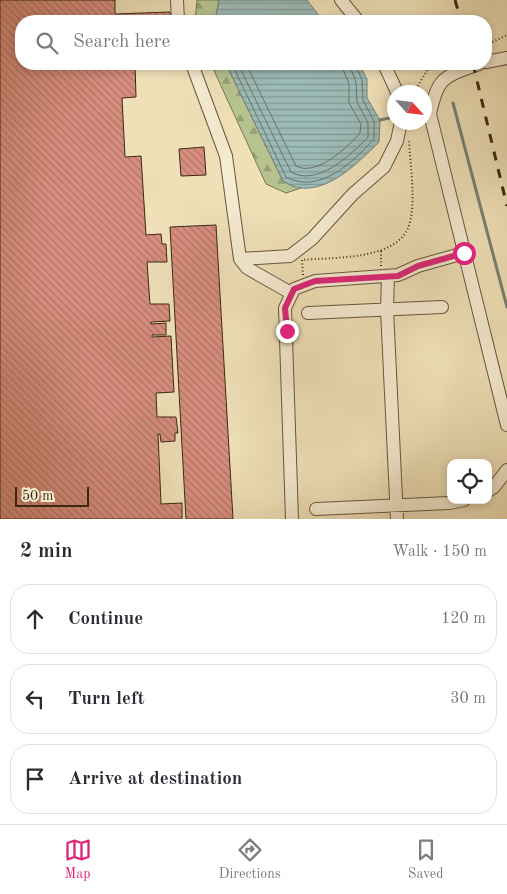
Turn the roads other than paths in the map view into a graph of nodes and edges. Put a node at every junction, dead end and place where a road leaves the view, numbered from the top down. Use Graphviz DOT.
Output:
graph roads {
  1 [pos="177,0"];
  2 [pos="341,0"];
  3 [pos="178,15"];
  4 [pos="353,15"];
  5 [pos="507,58"];
  6 [pos="492,61"];
  7 [pos="194,70"];
  8 [pos="387,70"];
  9 [pos="464,70"];
  10 [pos="394,85"];
  11 [pos="399,130"];
  12 [pos="464,253"];
  13 [pos="240,259"];
  14 [pos="385,276"];
  15 [pos="291,293"];
  16 [pos="442,307"];
  17 [pos="387,310"];
  18 [pos="308,313"];
  19 [pos="507,425"];
  20 [pos="507,470"];
  21 [pos="492,489"];
  22 [pos="447,503"];
  23 [pos="397,505"];
  24 [pos="316,510"];
  25 [pos="292,519"];
  26 [pos="397,519"];
  1 -- 3 [label="lane"];
  2 -- 4 [label="lane"];
  5 -- 6 [label="lane"];
  7 -- 13 [label="lane"];
  8 -- 10 [label="lane"];
  9 -- 12 [label="lane"];
  11 -- 13 [label="lane"];
  12 -- 14 [label="lane"];
  12 -- 19 [label="lane"];
  13 -- 15 [label="lane"];
  14 -- 15 [label="lane"];
  14 -- 17 [label="lane"];
  15 -- 25 [label="lane"];
  16 -- 17 [label="lane"];
  17 -- 18 [label="lane"];
  17 -- 23 [label="lane"];
  20 -- 21 [label="lane"];
  22 -- 23 [label="lane"];
  23 -- 24 [label="lane"];
  23 -- 26 [label="lane"];
}
